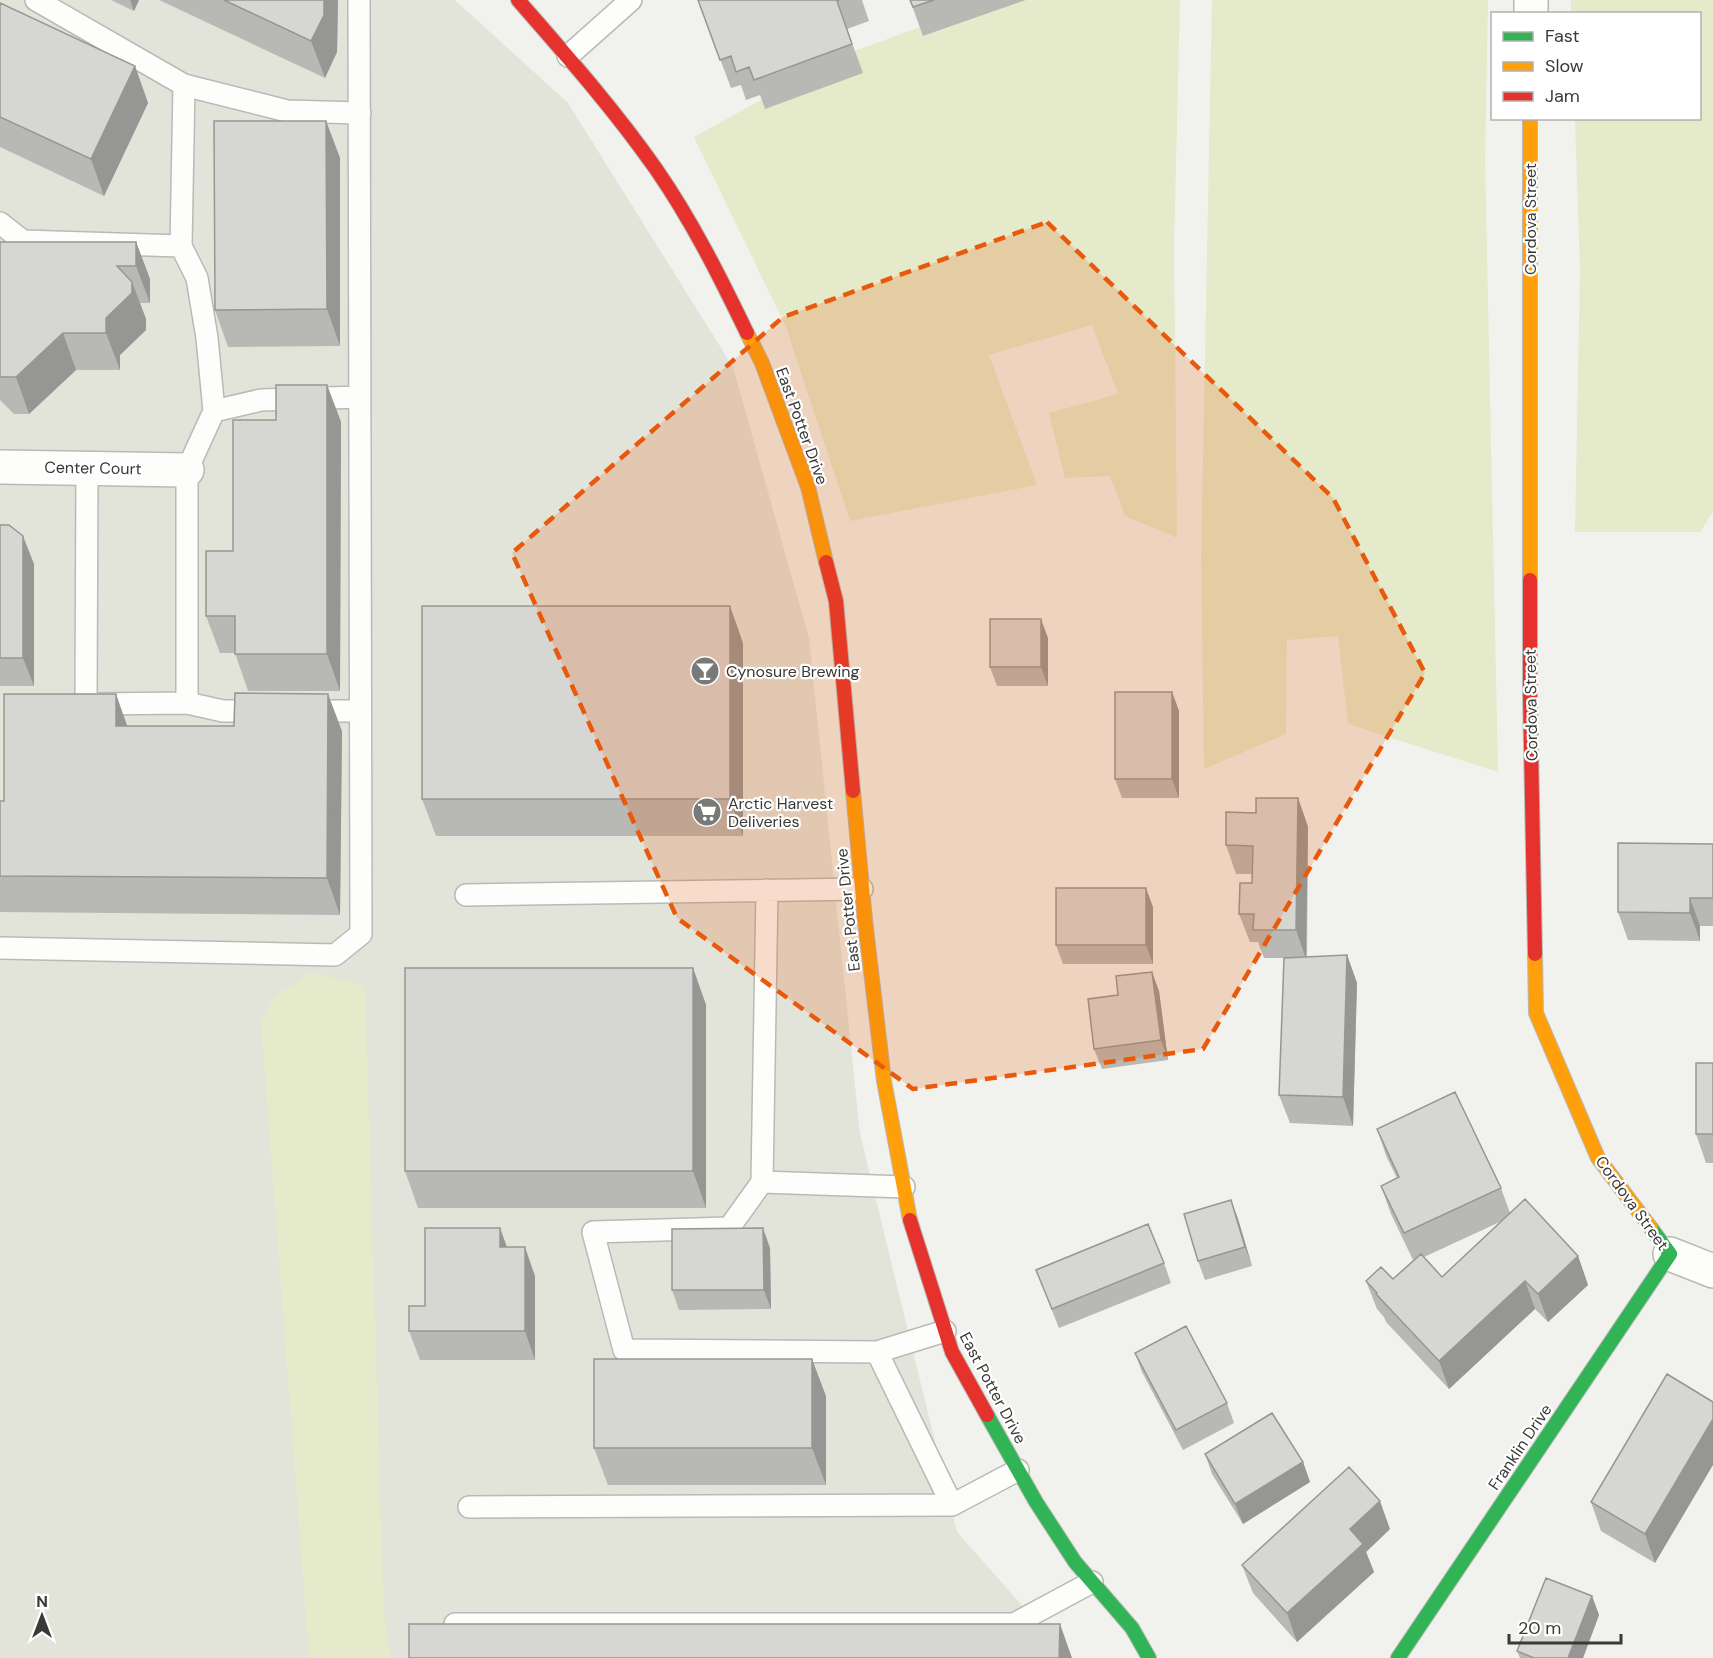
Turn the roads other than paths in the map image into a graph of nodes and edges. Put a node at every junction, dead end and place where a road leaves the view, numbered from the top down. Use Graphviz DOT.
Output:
graph roads {
  1 [pos="36,0"];
  2 [pos="360,0"];
  3 [pos="518,0"];
  4 [pos="631,0"];
  5 [pos="568,56"];
  6 [pos="184,85"];
  7 [pos="360,113"];
  8 [pos="1530,120"];
  9 [pos="0,223"];
  10 [pos="182,246"];
  11 [pos="360,397"];
  12 [pos="214,411"];
  13 [pos="0,467"];
  14 [pos="87,468"];
  15 [pos="187,470"];
  16 [pos="188,703"];
  17 [pos="86,704"];
  18 [pos="65,705"];
  19 [pos="360,711"];
  20 [pos="862,889"];
  21 [pos="767,890"];
  22 [pos="466,895"];
  23 [pos="0,948"];
  24 [pos="762,1182"];
  25 [pos="904,1187"];
  26 [pos="1670,1254"];
  27 [pos="1713,1271"];
  28 [pos="945,1331"];
  29 [pos="877,1352"];
  30 [pos="1018,1470"];
  31 [pos="952,1505"];
  32 [pos="469,1507"];
  33 [pos="1092,1582"];
  34 [pos="455,1624"];
  35 [pos="1149,1658"];
  36 [pos="1398,1658"];
  1 -- 6 [label="lane"];
  2 -- 7 [label="lane"];
  3 -- 5 [label="street, East Potter Drive"];
  4 -- 5 [label="lane"];
  5 -- 20 [label="street, East Potter Drive"];
  6 -- 7 [label="lane"];
  6 -- 10 [label="lane"];
  7 -- 11 [label="lane"];
  8 -- 26 [label="street, Cordova Street"];
  9 -- 10 [label="lane"];
  10 -- 12 [label="lane"];
  11 -- 12 [label="lane"];
  11 -- 19 [label="lane"];
  12 -- 15 [label="lane"];
  13 -- 14 [label="street, Center Court"];
  14 -- 15 [label="street, Center Court"];
  14 -- 17 [label="lane"];
  15 -- 16 [label="lane"];
  16 -- 17 [label="lane"];
  16 -- 19 [label="lane"];
  17 -- 18 [label="lane"];
  19 -- 23 [label="lane"];
  20 -- 21 [label="lane"];
  20 -- 25 [label="street, East Potter Drive"];
  21 -- 22 [label="lane"];
  21 -- 24 [label="lane"];
  24 -- 25 [label="lane"];
  24 -- 29 [label="lane"];
  25 -- 28 [label="street, East Potter Drive"];
  26 -- 27 [label="street"];
  26 -- 36 [label="street, Franklin Drive"];
  28 -- 29 [label="lane"];
  28 -- 30 [label="street, East Potter Drive"];
  29 -- 31 [label="lane"];
  30 -- 31 [label="lane"];
  30 -- 33 [label="street, East Potter Drive"];
  31 -- 32 [label="lane"];
  33 -- 34 [label="lane"];
  33 -- 35 [label="street, East Potter Drive"];
}
